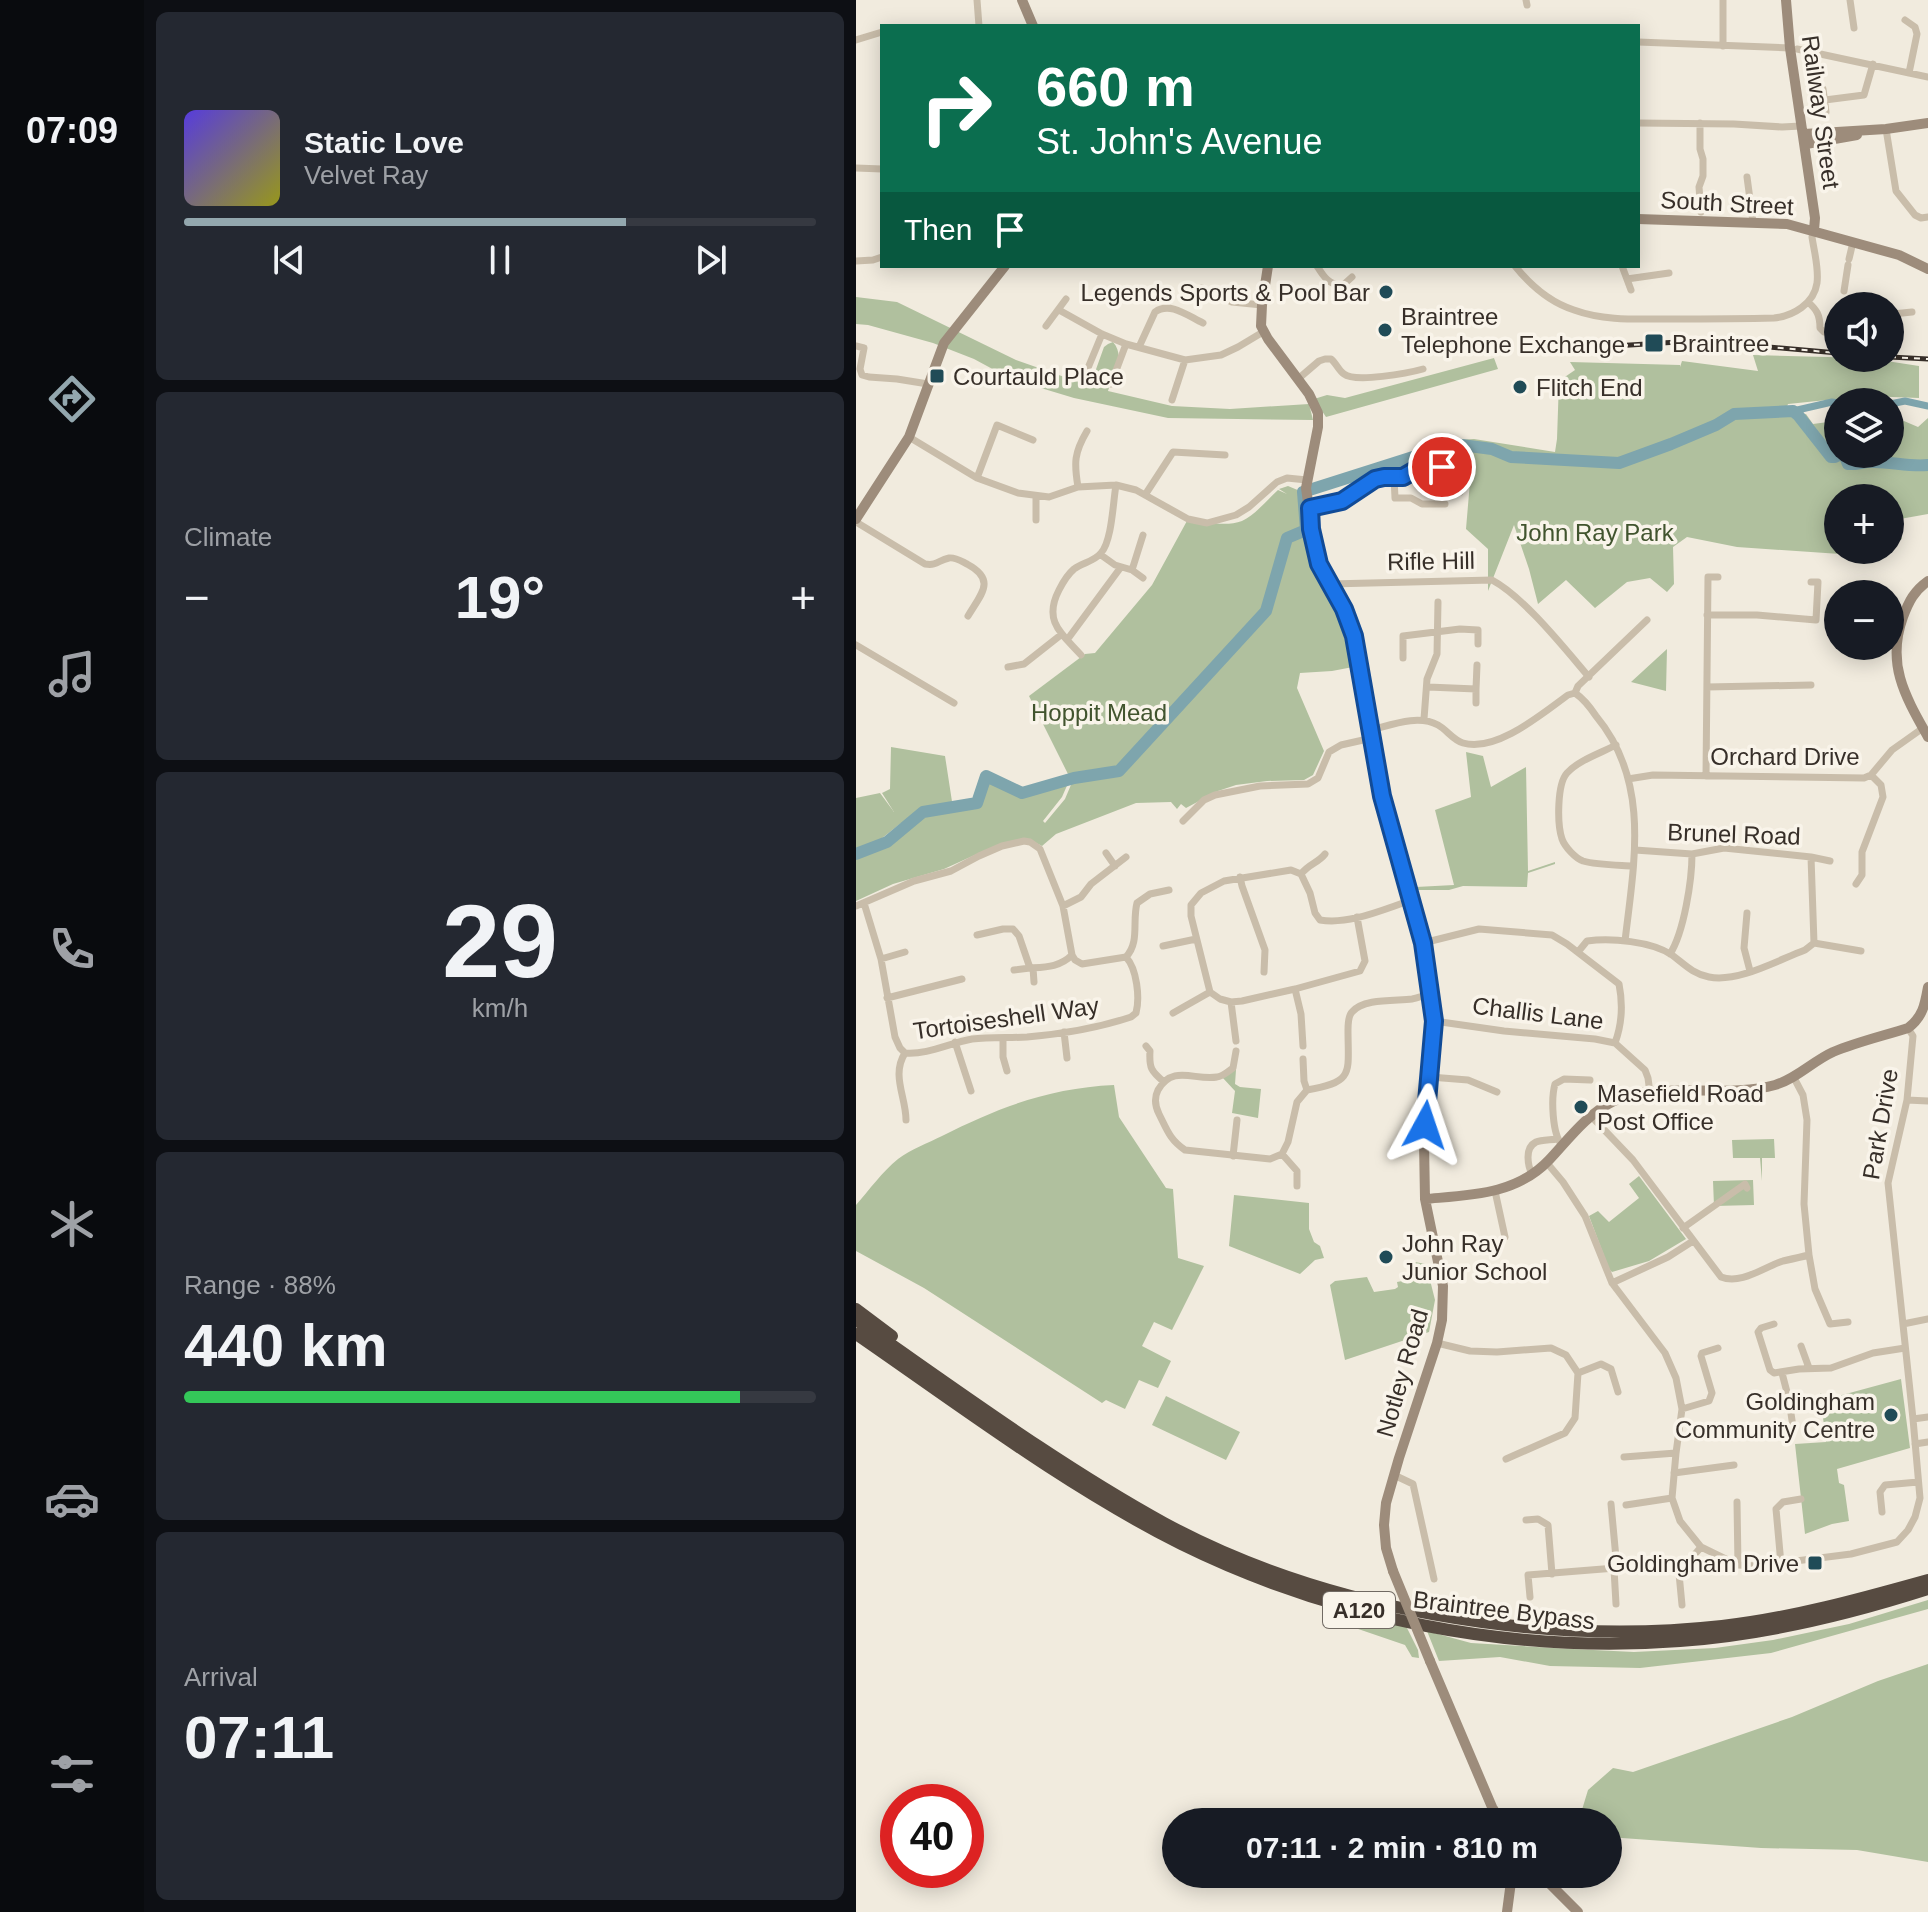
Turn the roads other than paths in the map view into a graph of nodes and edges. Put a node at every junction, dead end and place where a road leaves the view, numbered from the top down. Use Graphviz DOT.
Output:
graph roads {
  1 [pos="977,0"];
  2 [pos="1022,0"];
  3 [pos="1723,0"];
  4 [pos="1786,0"];
  5 [pos="1850,0"];
  6 [pos="1905,20"];
  7 [pos="979,24"];
  8 [pos="1032,24"];
  9 [pos="1926,24"];
  10 [pos="1915,27"];
  11 [pos="1854,28"];
  12 [pos="880,33"];
  13 [pos="856,40"];
  14 [pos="1640,42"];
  15 [pos="1723,46"];
  16 [pos="1794,48"];
  17 [pos="1873,64"];
  18 [pos="1909,73"];
  19 [pos="1928,77"];
  20 [pos="1823,89"];
  21 [pos="1825,100"];
  22 [pos="1826,112"];
  23 [pos="1640,123"];
  24 [pos="1700,123"];
  25 [pos="1928,123"];
  26 [pos="1880,130"];
  27 [pos="1803,135"];
  28 [pos="856,168"];
  29 [pos="880,169"];
  30 [pos="1747,177"];
  31 [pos="1701,212"];
  32 [pos="1928,217"];
  33 [pos="1640,219"];
  34 [pos="1753,222"];
  35 [pos="1814,230"];
  36 [pos="1853,242"];
  37 [pos="880,258"];
  38 [pos="856,261"];
  39 [pos="1003,268"];
  40 [pos="1268,268"];
  41 [pos="1318,268"];
  42 [pos="1517,268"];
  43 [pos="1623,268"];
  44 [pos="1928,269"];
  45 [pos="1669,273"];
  46 [pos="1352,277"];
  47 [pos="1627,279"];
  48 [pos="1202,288"];
  49 [pos="1631,290"];
  50 [pos="1844,291"];
  51 [pos="1066,299"];
  52 [pos="1808,302"];
  53 [pos="1262,305"];
  54 [pos="1059,310"];
  55 [pos="1912,312"];
  56 [pos="1904,313"];
  57 [pos="1203,323"];
  58 [pos="1046,326"];
  59 [pos="1263,332"];
  60 [pos="1824,332"];
  61 [pos="1102,334"];
  62 [pos="1126,344"];
  63 [pos="856,346"];
  64 [pos="1139,347"];
  65 [pos="1185,360"];
  66 [pos="1423,369"];
  67 [pos="1111,377"];
  68 [pos="1298,379"];
  69 [pos="1083,380"];
  70 [pos="928,384"];
  71 [pos="1172,400"];
  72 [pos="1087,431"];
  73 [pos="909,437"];
  74 [pos="1033,440"];
  75 [pos="1225,455"];
  76 [pos="1467,456"];
  77 [pos="1464,470"];
  78 [pos="1394,477"];
  79 [pos="977,478"];
  80 [pos="1116,485"];
  81 [pos="1078,487"];
  82 [pos="1307,488"];
  83 [pos="1460,492"];
  84 [pos="1145,495"];
  85 [pos="1036,497"];
  86 [pos="1445,504"];
  87 [pos="1310,508"];
  88 [pos="856,520"];
  89 [pos="1036,520"];
  90 [pos="1143,535"];
  91 [pos="1101,555"];
  92 [pos="1121,567"];
  93 [pos="1132,570"];
  94 [pos="1718,577"];
  95 [pos="1143,578"];
  96 [pos="1928,581"];
  97 [pos="1811,582"];
  98 [pos="1330,584"];
  99 [pos="1438,602"];
  100 [pos="1707,615"];
  101 [pos="968,616"];
  102 [pos="1647,620"];
  103 [pos="1438,632"];
  104 [pos="1065,637"];
  105 [pos="1478,644"];
  106 [pos="856,645"];
  107 [pos="1081,655"];
  108 [pos="1403,658"];
  109 [pos="1477,665"];
  110 [pos="1008,667"];
  111 [pos="1589,677"];
  112 [pos="1811,685"];
  113 [pos="1428,687"];
  114 [pos="1707,687"];
  115 [pos="1476,689"];
  116 [pos="1575,693"];
  117 [pos="954,703"];
  118 [pos="1476,703"];
  119 [pos="1424,719"];
  120 [pos="1926,732"];
  121 [pos="1371,734"];
  122 [pos="1616,745"];
  123 [pos="1871,775"];
  124 [pos="1706,776"];
  125 [pos="1628,779"];
  126 [pos="1185,816"];
  127 [pos="1635,850"];
  128 [pos="1106,853"];
  129 [pos="1325,854"];
  130 [pos="1692,854"];
  131 [pos="1126,857"];
  132 [pos="1811,857"];
  133 [pos="1830,861"];
  134 [pos="1115,866"];
  135 [pos="1633,866"];
  136 [pos="1301,874"];
  137 [pos="1240,877"];
  138 [pos="1856,884"];
  139 [pos="1169,890"];
  140 [pos="1412,900"];
  141 [pos="860,905"];
  142 [pos="1063,906"];
  143 [pos="1747,913"];
  144 [pos="1357,917"];
  145 [pos="989,921"];
  146 [pos="992,931"];
  147 [pos="977,935"];
  148 [pos="1196,939"];
  149 [pos="1625,941"];
  150 [pos="1423,943"];
  151 [pos="1814,943"];
  152 [pos="1163,946"];
  153 [pos="1861,951"];
  154 [pos="905,952"];
  155 [pos="1578,952"];
  156 [pos="1670,954"];
  157 [pos="1072,955"];
  158 [pos="1126,957"];
  159 [pos="881,959"];
  160 [pos="1082,964"];
  161 [pos="1032,968"];
  162 [pos="951,970"];
  163 [pos="1014,970"];
  164 [pos="1750,971"];
  165 [pos="1264,972"];
  166 [pos="1082,973"];
  167 [pos="1034,982"];
  168 [pos="1928,987"];
  169 [pos="1295,989"];
  170 [pos="1210,992"];
  171 [pos="1430,994"];
  172 [pos="887,998"];
  173 [pos="1231,1002"];
  174 [pos="1173,1013"];
  175 [pos="1434,1021"];
  176 [pos="1908,1028"];
  177 [pos="1064,1032"];
  178 [pos="1003,1038"];
  179 [pos="1236,1041"];
  180 [pos="955,1042"];
  181 [pos="1615,1043"];
  182 [pos="1146,1046"];
  183 [pos="1303,1046"];
  184 [pos="1236,1051"];
  185 [pos="905,1053"];
  186 [pos="1067,1058"];
  187 [pos="1303,1059"];
  188 [pos="1007,1071"];
  189 [pos="1793,1076"];
  190 [pos="1430,1077"];
  191 [pos="1590,1080"];
  192 [pos="1164,1082"];
  193 [pos="1307,1090"];
  194 [pos="971,1091"];
  195 [pos="1497,1092"];
  196 [pos="1650,1093"];
  197 [pos="1907,1100"];
  198 [pos="1928,1101"];
  199 [pos="1591,1116"];
  200 [pos="906,1120"];
  201 [pos="1237,1120"];
  202 [pos="1560,1142"];
  203 [pos="1282,1154"];
  204 [pos="1233,1156"];
  205 [pos="1547,1163"];
  206 [pos="1532,1174"];
  207 [pos="1297,1186"];
  208 [pos="1747,1188"];
  209 [pos="1495,1191"];
  210 [pos="1425,1199"];
  211 [pos="1683,1228"];
  212 [pos="1505,1237"];
  213 [pos="1693,1241"];
  214 [pos="1809,1255"];
  215 [pos="1612,1283"];
  216 [pos="856,1309"];
  217 [pos="1928,1319"];
  218 [pos="856,1320"];
  219 [pos="1848,1322"];
  220 [pos="1774,1324"];
  221 [pos="1830,1324"];
  222 [pos="1903,1324"];
  223 [pos="1820,1326"];
  224 [pos="859,1338"];
  225 [pos="1437,1343"];
  226 [pos="1801,1346"];
  227 [pos="1718,1348"];
  228 [pos="1905,1348"];
  229 [pos="924,1367"];
  230 [pos="1809,1368"];
  231 [pos="1578,1373"];
  232 [pos="1782,1373"];
  233 [pos="1618,1392"];
  234 [pos="1682,1409"];
  235 [pos="1928,1417"];
  236 [pos="1913,1419"];
  237 [pos="1793,1427"];
  238 [pos="1928,1442"];
  239 [pos="1915,1444"];
  240 [pos="1676,1453"];
  241 [pos="1624,1457"];
  242 [pos="1506,1459"];
  243 [pos="1734,1465"];
  244 [pos="1674,1473"];
  245 [pos="1394,1475"];
  246 [pos="1918,1482"];
  247 [pos="1672,1498"];
  248 [pos="1924,1498"];
  249 [pos="1801,1499"];
  250 [pos="1737,1502"];
  251 [pos="1611,1504"];
  252 [pos="1626,1505"];
  253 [pos="1882,1512"];
  254 [pos="1526,1520"];
  255 [pos="1701,1547"];
  256 [pos="1678,1563"];
  257 [pos="1781,1564"];
  258 [pos="1738,1565"];
  259 [pos="1615,1569"];
  260 [pos="1552,1574"];
  261 [pos="1434,1579"];
  262 [pos="1928,1580"];
  263 [pos="1928,1589"];
  264 [pos="1530,1597"];
  265 [pos="1616,1604"];
  266 [pos="1682,1605"];
  267 [pos="1493,1808"];
  268 [pos="1510,1888"];
  269 [pos="1554,1888"];
  270 [pos="1507,1912"];
  271 [pos="1578,1912"];
  1 -- 7 [label="street"];
  2 -- 8 [label="street"];
  3 -- 15 [label="street"];
  4 -- 16 [label="street, Railway Street"];
  5 -- 11 [label="street"];
  6 -- 10 [label="street"];
  9 -- 10 [label="street"];
  10 -- 18 [label="street"];
  12 -- 13 [label="street"];
  14 -- 15 [label="street"];
  15 -- 16 [label="street"];
  16 -- 17 [label="street"];
  16 -- 27 [label="street, Railway Street"];
  17 -- 18 [label="street"];
  17 -- 21 [label="street"];
  18 -- 19 [label="street"];
  20 -- 21 [label="street"];
  21 -- 22 [label="street"];
  23 -- 24 [label="street"];
  24 -- 27 [label="street"];
  24 -- 31 [label="street"];
  25 -- 26 [label="street"];
  26 -- 27 [label="street"];
  26 -- 32 [label="street"];
  27 -- 35 [label="street, Railway Street"];
  28 -- 29 [label="street"];
  30 -- 34 [label="street"];
  33 -- 34 [label="street, South Street"];
  34 -- 35 [label="street, South Street"];
  35 -- 36 [label="street, South Street"];
  35 -- 52 [label="street"];
  36 -- 44 [label="street, South Street"];
  36 -- 50 [label="street"];
  37 -- 38 [label="street"];
  39 -- 70 [label="street"];
  40 -- 53 [label="street"];
  41 -- 46 [label="street"];
  42 -- 52 [label="street"];
  43 -- 47 [label="street"];
  45 -- 47 [label="street"];
  47 -- 49 [label="street"];
  48 -- 53 [label="street"];
  51 -- 54 [label="street"];
  52 -- 60 [label="street"];
  53 -- 59 [label="street"];
  54 -- 58 [label="street"];
  54 -- 61 [label="street"];
  55 -- 56 [label="street"];
  57 -- 64 [label="street"];
  59 -- 65 [label="street"];
  59 -- 68 [label="street, Notley Road"];
  61 -- 62 [label="street"];
  61 -- 69 [label="street"];
  62 -- 64 [label="street"];
  62 -- 67 [label="street"];
  63 -- 70 [label="street"];
  64 -- 65 [label="street"];
  65 -- 71 [label="street"];
  66 -- 68 [label="street"];
  68 -- 82 [label="street, Notley Road"];
  70 -- 73 [label="street"];
  72 -- 81 [label="street"];
  73 -- 79 [label="street"];
  73 -- 88 [label="street"];
  74 -- 79 [label="street"];
  75 -- 84 [label="street"];
  76 -- 77 [label="street"];
  77 -- 78 [label="street"];
  77 -- 83 [label="street"];
  78 -- 86 [label="street"];
  78 -- 87 [label="street"];
  79 -- 85 [label="street"];
  80 -- 81 [label="street"];
  80 -- 84 [label="street"];
  80 -- 91 [label="street"];
  81 -- 85 [label="street"];
  82 -- 84 [label="street"];
  82 -- 87 [label="street, Notley Road"];
  85 -- 89 [label="street"];
  87 -- 98 [label="street, Notley Road"];
  88 -- 101 [label="street"];
  90 -- 93 [label="street"];
  91 -- 92 [label="street"];
  91 -- 104 [label="street"];
  92 -- 93 [label="street"];
  92 -- 104 [label="street"];
  93 -- 95 [label="street"];
  94 -- 100 [label="street"];
  96 -- 120 [label="street"];
  97 -- 100 [label="street"];
  98 -- 111 [label="street, Rifle Hill"];
  98 -- 121 [label="street, Notley Road"];
  99 -- 103 [label="street"];
  100 -- 114 [label="street"];
  102 -- 111 [label="street"];
  103 -- 105 [label="street"];
  103 -- 108 [label="street"];
  103 -- 113 [label="street"];
  104 -- 107 [label="street"];
  104 -- 110 [label="street"];
  106 -- 117 [label="street"];
  109 -- 115 [label="street"];
  111 -- 116 [label="street"];
  112 -- 114 [label="street"];
  113 -- 115 [label="street"];
  113 -- 119 [label="street"];
  114 -- 124 [label="street"];
  115 -- 118 [label="street"];
  116 -- 119 [label="street"];
  116 -- 122 [label="street"];
  119 -- 121 [label="street"];
  120 -- 123 [label="street, Orchard Drive"];
  121 -- 126 [label="street"];
  121 -- 140 [label="street, Notley Road"];
  122 -- 125 [label="street"];
  122 -- 135 [label="street"];
  123 -- 124 [label="street, Orchard Drive"];
  123 -- 138 [label="street"];
  124 -- 125 [label="street, Orchard Drive"];
  125 -- 127 [label="street"];
  127 -- 130 [label="street, Brunel Road"];
  127 -- 135 [label="street"];
  128 -- 134 [label="street"];
  129 -- 136 [label="street"];
  130 -- 132 [label="street, Brunel Road"];
  130 -- 156 [label="street"];
  131 -- 134 [label="street"];
  132 -- 133 [label="street, Brunel Road"];
  132 -- 151 [label="street"];
  134 -- 142 [label="street"];
  135 -- 149 [label="street"];
  136 -- 137 [label="street"];
  136 -- 144 [label="street"];
  137 -- 148 [label="street"];
  137 -- 165 [label="street"];
  139 -- 158 [label="street"];
  140 -- 144 [label="street"];
  140 -- 150 [label="street, Notley Road"];
  141 -- 142 [label="street, Tortoiseshell Way"];
  141 -- 159 [label="street, Tortoiseshell Way"];
  142 -- 157 [label="street, Tortoiseshell Way"];
  143 -- 164 [label="street"];
  144 -- 169 [label="street"];
  145 -- 146 [label="street"];
  146 -- 147 [label="street"];
  146 -- 161 [label="street"];
  148 -- 152 [label="street"];
  148 -- 170 [label="street"];
  149 -- 155 [label="street"];
  149 -- 156 [label="street"];
  150 -- 155 [label="street"];
  150 -- 171 [label="street, Notley Road"];
  151 -- 153 [label="street"];
  151 -- 164 [label="street"];
  154 -- 159 [label="street"];
  155 -- 181 [label="street"];
  156 -- 164 [label="street"];
  157 -- 160 [label="street, Tortoiseshell Way"];
  157 -- 161 [label="street"];
  158 -- 160 [label="street, Tortoiseshell Way"];
  158 -- 177 [label="street, Tortoiseshell Way"];
  159 -- 172 [label="street, Tortoiseshell Way"];
  160 -- 166 [label="street"];
  161 -- 163 [label="street"];
  161 -- 167 [label="street"];
  162 -- 172 [label="street"];
  168 -- 176 [label="street"];
  169 -- 173 [label="street"];
  169 -- 183 [label="street"];
  170 -- 173 [label="street"];
  170 -- 174 [label="street"];
  171 -- 175 [label="street, Notley Road"];
  171 -- 193 [label="street"];
  172 -- 185 [label="street, Tortoiseshell Way"];
  173 -- 179 [label="street"];
  175 -- 181 [label="street, Challis Lane"];
  175 -- 190 [label="street, Notley Road"];
  176 -- 189 [label="street"];
  176 -- 197 [label="street, Park Drive"];
  177 -- 178 [label="street, Tortoiseshell Way"];
  177 -- 186 [label="street"];
  178 -- 180 [label="street, Tortoiseshell Way"];
  178 -- 188 [label="street"];
  180 -- 185 [label="street, Tortoiseshell Way"];
  180 -- 194 [label="street"];
  181 -- 196 [label="street, Challis Lane"];
  182 -- 192 [label="street"];
  184 -- 192 [label="street"];
  185 -- 200 [label="street"];
  187 -- 193 [label="street"];
  189 -- 196 [label="street"];
  189 -- 214 [label="street"];
  190 -- 195 [label="street"];
  190 -- 210 [label="street, Notley Road"];
  191 -- 202 [label="street"];
  192 -- 204 [label="street"];
  193 -- 203 [label="street"];
  196 -- 199 [label="street"];
  197 -- 198 [label="street"];
  197 -- 222 [label="street, Park Drive"];
  199 -- 202 [label="street"];
  199 -- 211 [label="street"];
  201 -- 204 [label="street"];
  202 -- 205 [label="street"];
  202 -- 206 [label="street"];
  203 -- 204 [label="street"];
  203 -- 207 [label="street"];
  205 -- 206 [label="street"];
  205 -- 215 [label="street"];
  206 -- 209 [label="street"];
  208 -- 211 [label="street"];
  209 -- 210 [label="street"];
  209 -- 212 [label="street"];
  210 -- 225 [label="street, Notley Road"];
  211 -- 213 [label="street"];
  213 -- 214 [label="street"];
  213 -- 215 [label="street"];
  214 -- 221 [label="street"];
  215 -- 234 [label="street"];
  216 -- 229 [label="highway"];
  217 -- 222 [label="street"];
  218 -- 229 [label="highway, Braintree Bypass / A120"];
  219 -- 221 [label="street"];
  220 -- 232 [label="street"];
  221 -- 223 [label="street"];
  222 -- 228 [label="street"];
  224 -- 263 [label="highway, Braintree Bypass / A120"];
  225 -- 231 [label="street"];
  225 -- 245 [label="street, Notley Road"];
  226 -- 230 [label="street"];
  227 -- 234 [label="street"];
  228 -- 230 [label="street"];
  228 -- 236 [label="street"];
  229 -- 262 [label="highway, Braintree Bypass / A120"];
  230 -- 232 [label="street"];
  231 -- 233 [label="street"];
  231 -- 242 [label="street"];
  232 -- 237 [label="street"];
  234 -- 240 [label="street"];
  235 -- 236 [label="street"];
  236 -- 239 [label="street"];
  238 -- 239 [label="street"];
  239 -- 246 [label="street"];
  240 -- 241 [label="street"];
  240 -- 244 [label="street"];
  243 -- 244 [label="street"];
  244 -- 247 [label="street"];
  245 -- 261 [label="street, Notley Road"];
  245 -- 267 [label="street, Notley Road, bridge"];
  246 -- 248 [label="street"];
  246 -- 253 [label="street"];
  247 -- 252 [label="street"];
  247 -- 255 [label="street"];
  248 -- 257 [label="street"];
  249 -- 257 [label="street"];
  250 -- 258 [label="street"];
  251 -- 259 [label="street"];
  254 -- 260 [label="street"];
  255 -- 256 [label="street"];
  255 -- 258 [label="street"];
  256 -- 259 [label="street"];
  256 -- 266 [label="street"];
  257 -- 258 [label="street"];
  259 -- 260 [label="street"];
  259 -- 265 [label="street"];
  260 -- 264 [label="street"];
  268 -- 270 [label="street"];
  269 -- 271 [label="street"];
}
